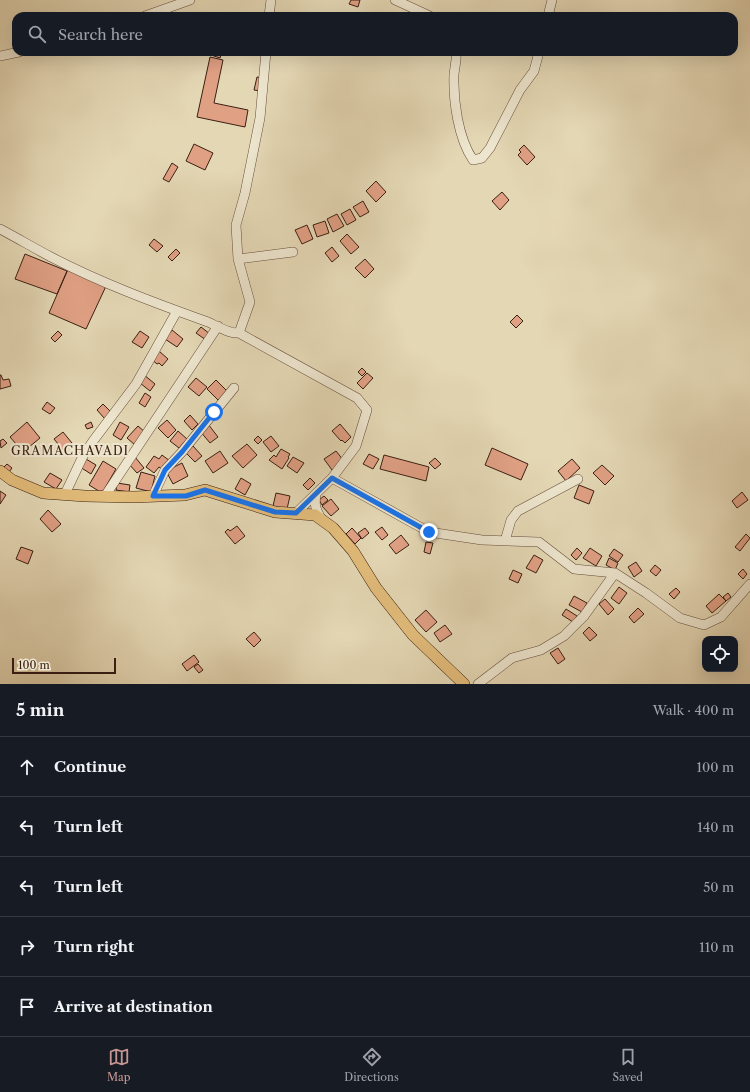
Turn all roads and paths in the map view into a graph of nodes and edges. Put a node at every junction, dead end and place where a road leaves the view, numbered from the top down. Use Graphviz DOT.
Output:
graph roads {
  1 [pos="190,0"];
  2 [pos="271,0"];
  3 [pos="395,0"];
  4 [pos="552,0"];
  5 [pos="156,12"];
  6 [pos="270,12"];
  7 [pos="421,12"];
  8 [pos="549,12"];
  9 [pos="12,53"];
  10 [pos="0,56"];
  11 [pos="266,56"];
  12 [pos="456,56"];
  13 [pos="538,56"];
  14 [pos="0,229"];
  15 [pos="293,252"];
  16 [pos="238,259"];
  17 [pos="177,311"];
  18 [pos="218,326"];
  19 [pos="239,333"];
  20 [pos="234,388"];
  21 [pos="0,471"];
  22 [pos="332,478"];
  23 [pos="578,479"];
  24 [pos="65,494"];
  25 [pos="316,494"];
  26 [pos="105,496"];
  27 [pos="153,496"];
  28 [pos="296,513"];
  29 [pos="322,520"];
  30 [pos="505,541"];
  31 [pos="615,573"];
  32 [pos="750,584"];
  33 [pos="464,684"];
  34 [pos="478,684"];
  1 -- 5 [label="street"];
  2 -- 6 [label="street"];
  3 -- 7 [label="street"];
  4 -- 8 [label="street"];
  9 -- 10 [label="street"];
  11 -- 16 [label="street"];
  12 -- 13 [label="street"];
  14 -- 17 [label="street"];
  15 -- 16 [label="street"];
  16 -- 19 [label="street"];
  17 -- 18 [label="street"];
  17 -- 24 [label="street"];
  18 -- 19 [label="street"];
  18 -- 26 [label="street"];
  19 -- 22 [label="street"];
  20 -- 27 [label="street"];
  21 -- 24 [label="main road"];
  22 -- 25 [label="street"];
  22 -- 30 [label="street"];
  23 -- 30 [label="street"];
  24 -- 26 [label="main road"];
  25 -- 28 [label="street"];
  25 -- 29 [label="street"];
  26 -- 27 [label="main road"];
  27 -- 28 [label="main road"];
  28 -- 29 [label="main road"];
  29 -- 33 [label="main road"];
  30 -- 31 [label="street"];
  31 -- 32 [label="street"];
  31 -- 34 [label="street"];
}
